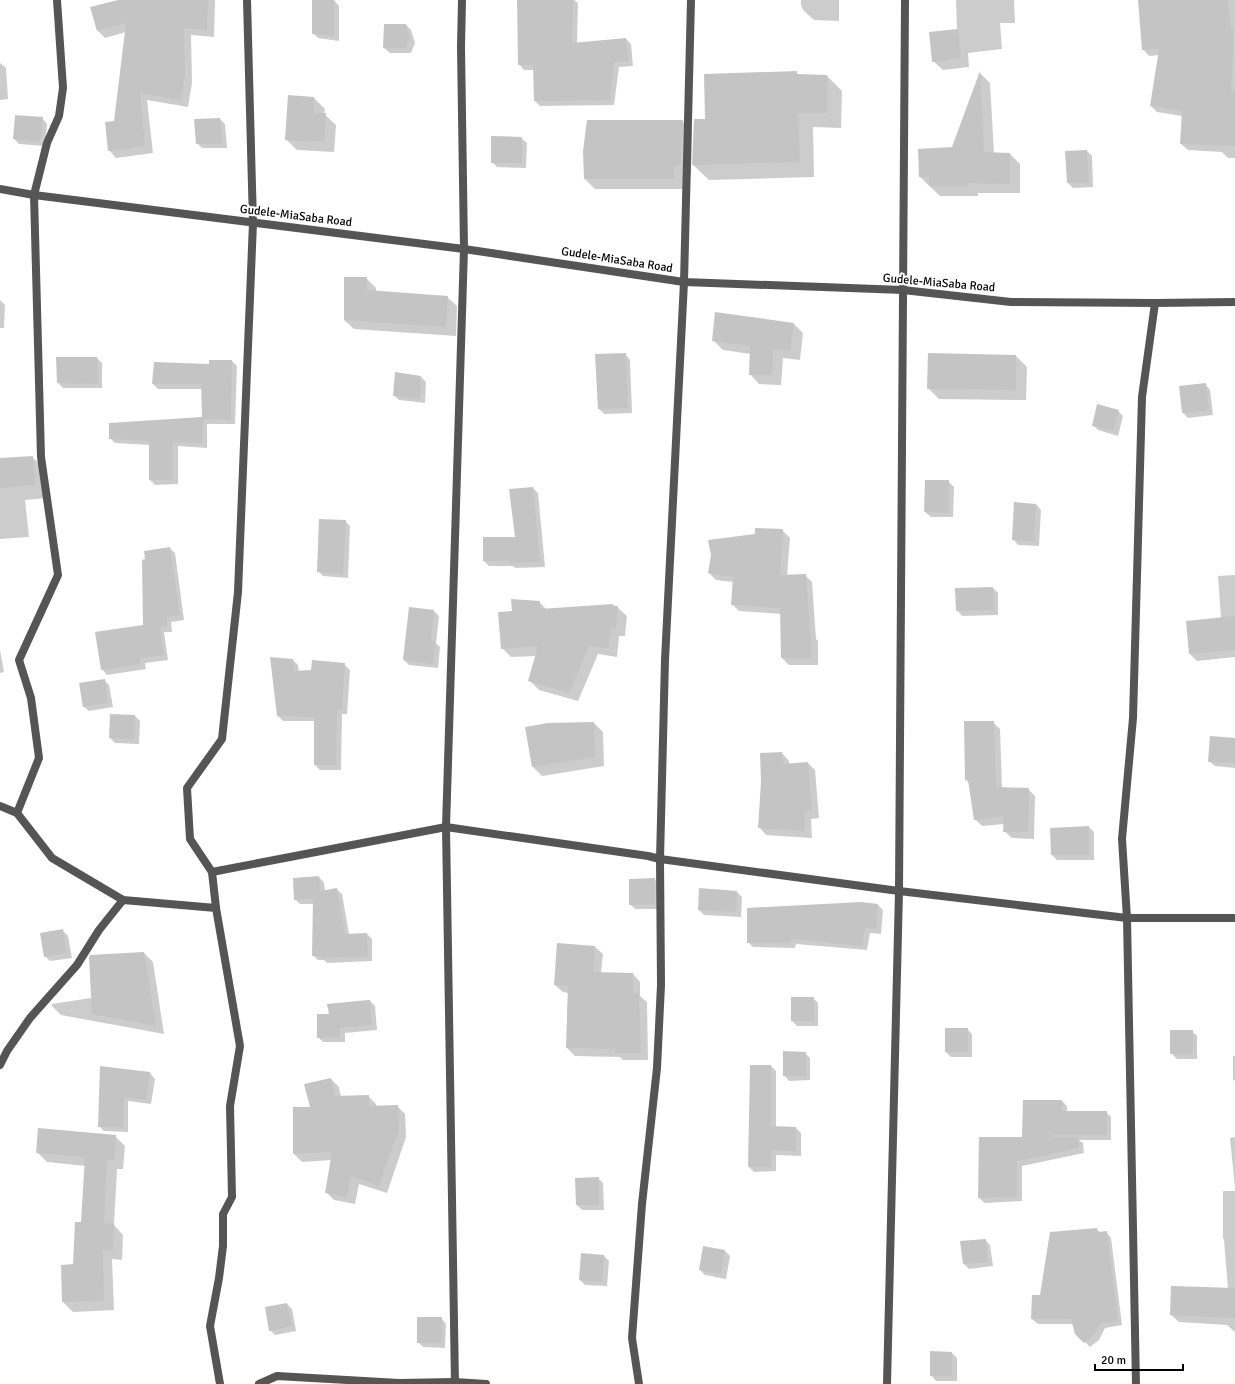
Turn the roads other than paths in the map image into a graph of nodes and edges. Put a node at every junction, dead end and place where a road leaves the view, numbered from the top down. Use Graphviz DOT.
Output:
graph roads {
  1 [pos="57,0"];
  2 [pos="247,0"];
  3 [pos="462,0"];
  4 [pos="691,0"];
  5 [pos="905,0"];
  6 [pos="0,188"];
  7 [pos="34,195"];
  8 [pos="253,223"];
  9 [pos="464,249"];
  10 [pos="684,282"];
  11 [pos="903,290"];
  12 [pos="1235,302"];
  13 [pos="1154,303"];
  14 [pos="0,806"];
  15 [pos="17,813"];
  16 [pos="446,827"];
  17 [pos="660,859"];
  18 [pos="212,872"];
  19 [pos="899,891"];
  20 [pos="123,900"];
  21 [pos="216,908"];
  22 [pos="1127,918"];
  23 [pos="1235,918"];
  24 [pos="0,1065"];
  25 [pos="455,1383"];
  26 [pos="220,1384"];
  27 [pos="259,1384"];
  28 [pos="486,1384"];
  29 [pos="639,1384"];
  30 [pos="887,1384"];
  31 [pos="1136,1384"];
  1 -- 7 [label="street"];
  2 -- 8 [label="street"];
  3 -- 9 [label="street"];
  4 -- 10 [label="street"];
  5 -- 11 [label="street"];
  6 -- 7 [label="street, Gudele-MiaSaba Road"];
  7 -- 8 [label="street, Gudele-MiaSaba Road"];
  7 -- 15 [label="street"];
  8 -- 9 [label="street, Gudele-MiaSaba Road"];
  8 -- 18 [label="street"];
  9 -- 10 [label="street, Gudele-MiaSaba Road"];
  9 -- 16 [label="street"];
  10 -- 11 [label="street, Gudele-MiaSaba Road"];
  10 -- 17 [label="street"];
  11 -- 13 [label="street, Gudele-MiaSaba Road"];
  11 -- 19 [label="street"];
  12 -- 13 [label="street, Gudele-MiaSaba Road"];
  13 -- 22 [label="street"];
  14 -- 15 [label="street"];
  15 -- 20 [label="street"];
  16 -- 17 [label="street"];
  16 -- 18 [label="street"];
  16 -- 25 [label="street"];
  17 -- 19 [label="street"];
  17 -- 29 [label="street"];
  18 -- 21 [label="street"];
  19 -- 22 [label="street"];
  19 -- 30 [label="street"];
  20 -- 21 [label="street"];
  20 -- 24 [label="street"];
  21 -- 26 [label="street"];
  22 -- 23 [label="street"];
  22 -- 31 [label="street"];
  25 -- 27 [label="street"];
  25 -- 28 [label="street"];
}
